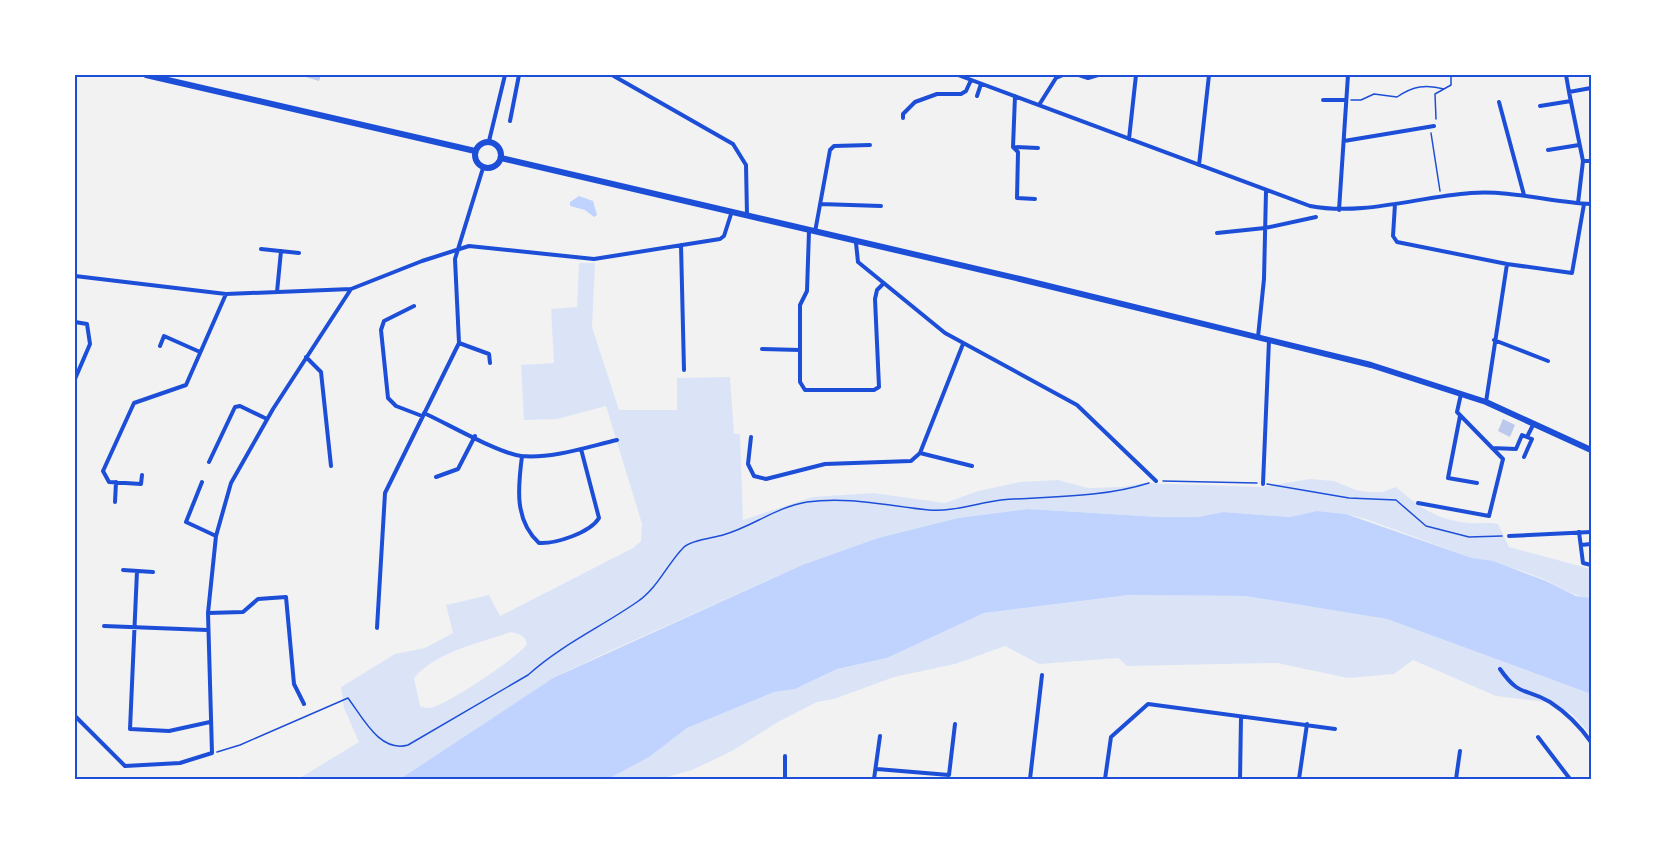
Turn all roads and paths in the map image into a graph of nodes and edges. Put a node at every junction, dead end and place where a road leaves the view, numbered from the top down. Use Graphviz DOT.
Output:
graph roads {
  1 [pos="146,75"];
  2 [pos="505,75"];
  3 [pos="519,75"];
  4 [pos="612,75"];
  5 [pos="957,75"];
  6 [pos="1063,75"];
  7 [pos="1079,75"];
  8 [pos="1098,75"];
  9 [pos="1136,75"];
  10 [pos="1209,75"];
  11 [pos="1348,75"];
  12 [pos="1452,75"];
  13 [pos="1566,75"];
  14 [pos="971,80"];
  15 [pos="981,84"];
  16 [pos="1591,88"];
  17 [pos="1444,89"];
  18 [pos="1569,93"];
  19 [pos="977,96"];
  20 [pos="1015,96"];
  21 [pos="1323,100"];
  22 [pos="1346,100"];
  23 [pos="1571,101"];
  24 [pos="1499,102"];
  25 [pos="1039,105"];
  26 [pos="1540,106"];
  27 [pos="903,118"];
  28 [pos="510,121"];
  29 [pos="1432,126"];
  30 [pos="1129,139"];
  31 [pos="489,141"];
  32 [pos="1344,141"];
  33 [pos="870,145"];
  34 [pos="1579,145"];
  35 [pos="1013,147"];
  36 [pos="1038,148"];
  37 [pos="1548,150"];
  38 [pos="475,151"];
  39 [pos="501,158"];
  40 [pos="1583,161"];
  41 [pos="1591,161"];
  42 [pos="1199,165"];
  43 [pos="483,168"];
  44 [pos="1266,191"];
  45 [pos="1524,195"];
  46 [pos="1441,198"];
  47 [pos="1035,199"];
  48 [pos="1578,203"];
  49 [pos="820,204"];
  50 [pos="1395,204"];
  51 [pos="1584,204"];
  52 [pos="1591,204"];
  53 [pos="881,206"];
  54 [pos="1338,210"];
  55 [pos="733,211"];
  56 [pos="747,216"];
  57 [pos="1316,217"];
  58 [pos="1265,228"];
  59 [pos="812,232"];
  60 [pos="1217,233"];
  61 [pos="856,243"];
  62 [pos="681,245"];
  63 [pos="261,249"];
  64 [pos="458,249"];
  65 [pos="281,251"];
  66 [pos="299,253"];
  67 [pos="1507,264"];
  68 [pos="75,276"];
  69 [pos="884,283"];
  70 [pos="351,290"];
  71 [pos="277,292"];
  72 [pos="226,294"];
  73 [pos="414,306"];
  74 [pos="75,322"];
  75 [pos="1258,337"];
  76 [pos="1269,339"];
  77 [pos="1494,340"];
  78 [pos="459,343"];
  79 [pos="963,344"];
  80 [pos="160,346"];
  81 [pos="762,349"];
  82 [pos="800,350"];
  83 [pos="200,352"];
  84 [pos="306,357"];
  85 [pos="1548,361"];
  86 [pos="490,363"];
  87 [pos="684,370"];
  88 [pos="75,379"];
  89 [pos="1461,393"];
  90 [pos="1486,402"];
  91 [pos="423,415"];
  92 [pos="1460,415"];
  93 [pos="267,419"];
  94 [pos="1534,422"];
  95 [pos="475,436"];
  96 [pos="751,437"];
  97 [pos="1527,437"];
  98 [pos="617,440"];
  99 [pos="1492,448"];
  100 [pos="581,449"];
  101 [pos="1591,450"];
  102 [pos="920,453"];
  103 [pos="522,456"];
  104 [pos="1524,457"];
  105 [pos="209,462"];
  106 [pos="331,466"];
  107 [pos="972,466"];
  108 [pos="142,475"];
  109 [pos="436,477"];
  110 [pos="1156,481"];
  111 [pos="116,482"];
  112 [pos="202,482"];
  113 [pos="1476,483"];
  114 [pos="1263,484"];
  115 [pos="115,502"];
  116 [pos="1418,503"];
  117 [pos="1579,532"];
  118 [pos="1591,532"];
  119 [pos="216,536"];
  120 [pos="1509,536"];
  121 [pos="1591,544"];
  122 [pos="1581,545"];
  123 [pos="1591,565"];
  124 [pos="123,570"];
  125 [pos="137,572"];
  126 [pos="153,572"];
  127 [pos="208,613"];
  128 [pos="104,626"];
  129 [pos="134,627"];
  130 [pos="377,628"];
  131 [pos="207,630"];
  132 [pos="1500,669"];
  133 [pos="1042,675"];
  134 [pos="304,704"];
  135 [pos="75,717"];
  136 [pos="1241,718"];
  137 [pos="210,722"];
  138 [pos="955,724"];
  139 [pos="1306,724"];
  140 [pos="1335,729"];
  141 [pos="880,736"];
  142 [pos="1538,737"];
  143 [pos="1591,742"];
  144 [pos="1460,751"];
  145 [pos="212,753"];
  146 [pos="785,756"];
  147 [pos="877,769"];
  148 [pos="932,776"];
  149 [pos="948,777"];
  150 [pos="785,779"];
  151 [pos="874,779"];
  152 [pos="1030,779"];
  153 [pos="1105,779"];
  154 [pos="1240,779"];
  155 [pos="1299,779"];
  156 [pos="1456,779"];
  157 [pos="1570,779"];
  1 -- 38 [label="main road"];
  2 -- 31 [label="street"];
  3 -- 28 [label="street"];
  4 -- 56 [label="street"];
  5 -- 14 [label="street"];
  6 -- 25 [label="street"];
  7 -- 8 [label="street"];
  9 -- 30 [label="street"];
  10 -- 42 [label="street"];
  11 -- 22 [label="street"];
  12 -- 17 [label="path"];
  13 -- 18 [label="street"];
  14 -- 15 [label="street"];
  14 -- 27 [label="street"];
  15 -- 19 [label="street"];
  15 -- 20 [label="street"];
  16 -- 18 [label="street"];
  17 -- 22 [label="path"];
  17 -- 29 [label="path"];
  18 -- 23 [label="street"];
  20 -- 25 [label="street"];
  20 -- 35 [label="street"];
  21 -- 22 [label="street"];
  22 -- 32 [label="street"];
  23 -- 26 [label="street"];
  23 -- 34 [label="street"];
  24 -- 45 [label="street"];
  25 -- 30 [label="street"];
  29 -- 32 [label="street"];
  29 -- 46 [label="path"];
  30 -- 42 [label="street"];
  31 -- 38 [label="main road"];
  31 -- 39 [label="main road"];
  32 -- 54 [label="street"];
  33 -- 49 [label="street"];
  34 -- 37 [label="street"];
  34 -- 40 [label="street"];
  35 -- 36 [label="street"];
  35 -- 47 [label="street"];
  38 -- 43 [label="main road"];
  39 -- 43 [label="main road"];
  39 -- 55 [label="main road"];
  40 -- 41 [label="street"];
  40 -- 48 [label="street"];
  42 -- 44 [label="street"];
  43 -- 64 [label="street"];
  44 -- 54 [label="street"];
  44 -- 58 [label="street"];
  45 -- 46 [label="street"];
  45 -- 48 [label="street"];
  46 -- 50 [label="street"];
  48 -- 51 [label="street"];
  49 -- 53 [label="street"];
  49 -- 59 [label="street"];
  50 -- 54 [label="street"];
  50 -- 67 [label="street"];
  51 -- 52 [label="street"];
  51 -- 67 [label="street"];
  55 -- 56 [label="main road"];
  55 -- 62 [label="street"];
  56 -- 59 [label="main road"];
  57 -- 58 [label="street"];
  58 -- 60 [label="street"];
  58 -- 75 [label="street"];
  59 -- 61 [label="main road"];
  59 -- 82 [label="street"];
  61 -- 69 [label="street"];
  61 -- 75 [label="main road"];
  62 -- 64 [label="street"];
  62 -- 87 [label="street"];
  63 -- 65 [label="street"];
  64 -- 70 [label="street"];
  64 -- 78 [label="street"];
  65 -- 66 [label="street"];
  65 -- 71 [label="street"];
  67 -- 77 [label="street"];
  68 -- 72 [label="street"];
  69 -- 79 [label="street"];
  69 -- 82 [label="street"];
  70 -- 71 [label="street"];
  70 -- 84 [label="street"];
  71 -- 72 [label="street"];
  72 -- 83 [label="street"];
  73 -- 91 [label="street"];
  74 -- 88 [label="street"];
  75 -- 76 [label="main road"];
  76 -- 89 [label="main road"];
  76 -- 114 [label="street"];
  77 -- 85 [label="street"];
  77 -- 90 [label="street"];
  78 -- 86 [label="street"];
  78 -- 91 [label="street"];
  79 -- 102 [label="street"];
  79 -- 110 [label="street"];
  80 -- 83 [label="street"];
  81 -- 82 [label="street"];
  83 -- 111 [label="street"];
  84 -- 93 [label="street"];
  84 -- 106 [label="street"];
  89 -- 90 [label="main road"];
  89 -- 92 [label="street"];
  90 -- 94 [label="main road"];
  91 -- 95 [label="street"];
  91 -- 130 [label="street"];
  92 -- 99 [label="street"];
  92 -- 113 [label="street"];
  93 -- 105 [label="street"];
  93 -- 119 [label="street"];
  94 -- 97 [label="street"];
  94 -- 101 [label="main road"];
  95 -- 103 [label="street"];
  95 -- 109 [label="street"];
  96 -- 102 [label="street"];
  97 -- 99 [label="street"];
  97 -- 104 [label="street"];
  98 -- 100 [label="street"];
  99 -- 116 [label="street"];
  100 -- 103 [label="street"];
  100 -- 103 [label="street"];
  102 -- 107 [label="street"];
  108 -- 111 [label="street"];
  110 -- 114 [label="path"];
  110 -- 145 [label="path"];
  111 -- 115 [label="street"];
  112 -- 119 [label="street"];
  114 -- 120 [label="path"];
  117 -- 118 [label="street"];
  117 -- 120 [label="street"];
  117 -- 122 [label="street"];
  119 -- 127 [label="street"];
  121 -- 122 [label="street"];
  122 -- 123 [label="street"];
  124 -- 125 [label="street"];
  125 -- 126 [label="street"];
  125 -- 129 [label="street"];
  127 -- 131 [label="street"];
  127 -- 134 [label="street"];
  128 -- 129 [label="street"];
  129 -- 131 [label="street"];
  129 -- 137 [label="street"];
  131 -- 137 [label="street"];
  132 -- 143 [label="street"];
  133 -- 152 [label="street"];
  135 -- 145 [label="street"];
  136 -- 139 [label="street"];
  136 -- 153 [label="street"];
  136 -- 154 [label="street"];
  137 -- 145 [label="street"];
  138 -- 149 [label="street"];
  139 -- 140 [label="street"];
  139 -- 155 [label="street"];
  141 -- 147 [label="street"];
  142 -- 157 [label="street"];
  144 -- 156 [label="street"];
  146 -- 150 [label="street"];
  147 -- 148 [label="street"];
  147 -- 151 [label="street"];
  148 -- 149 [label="street"];
}
